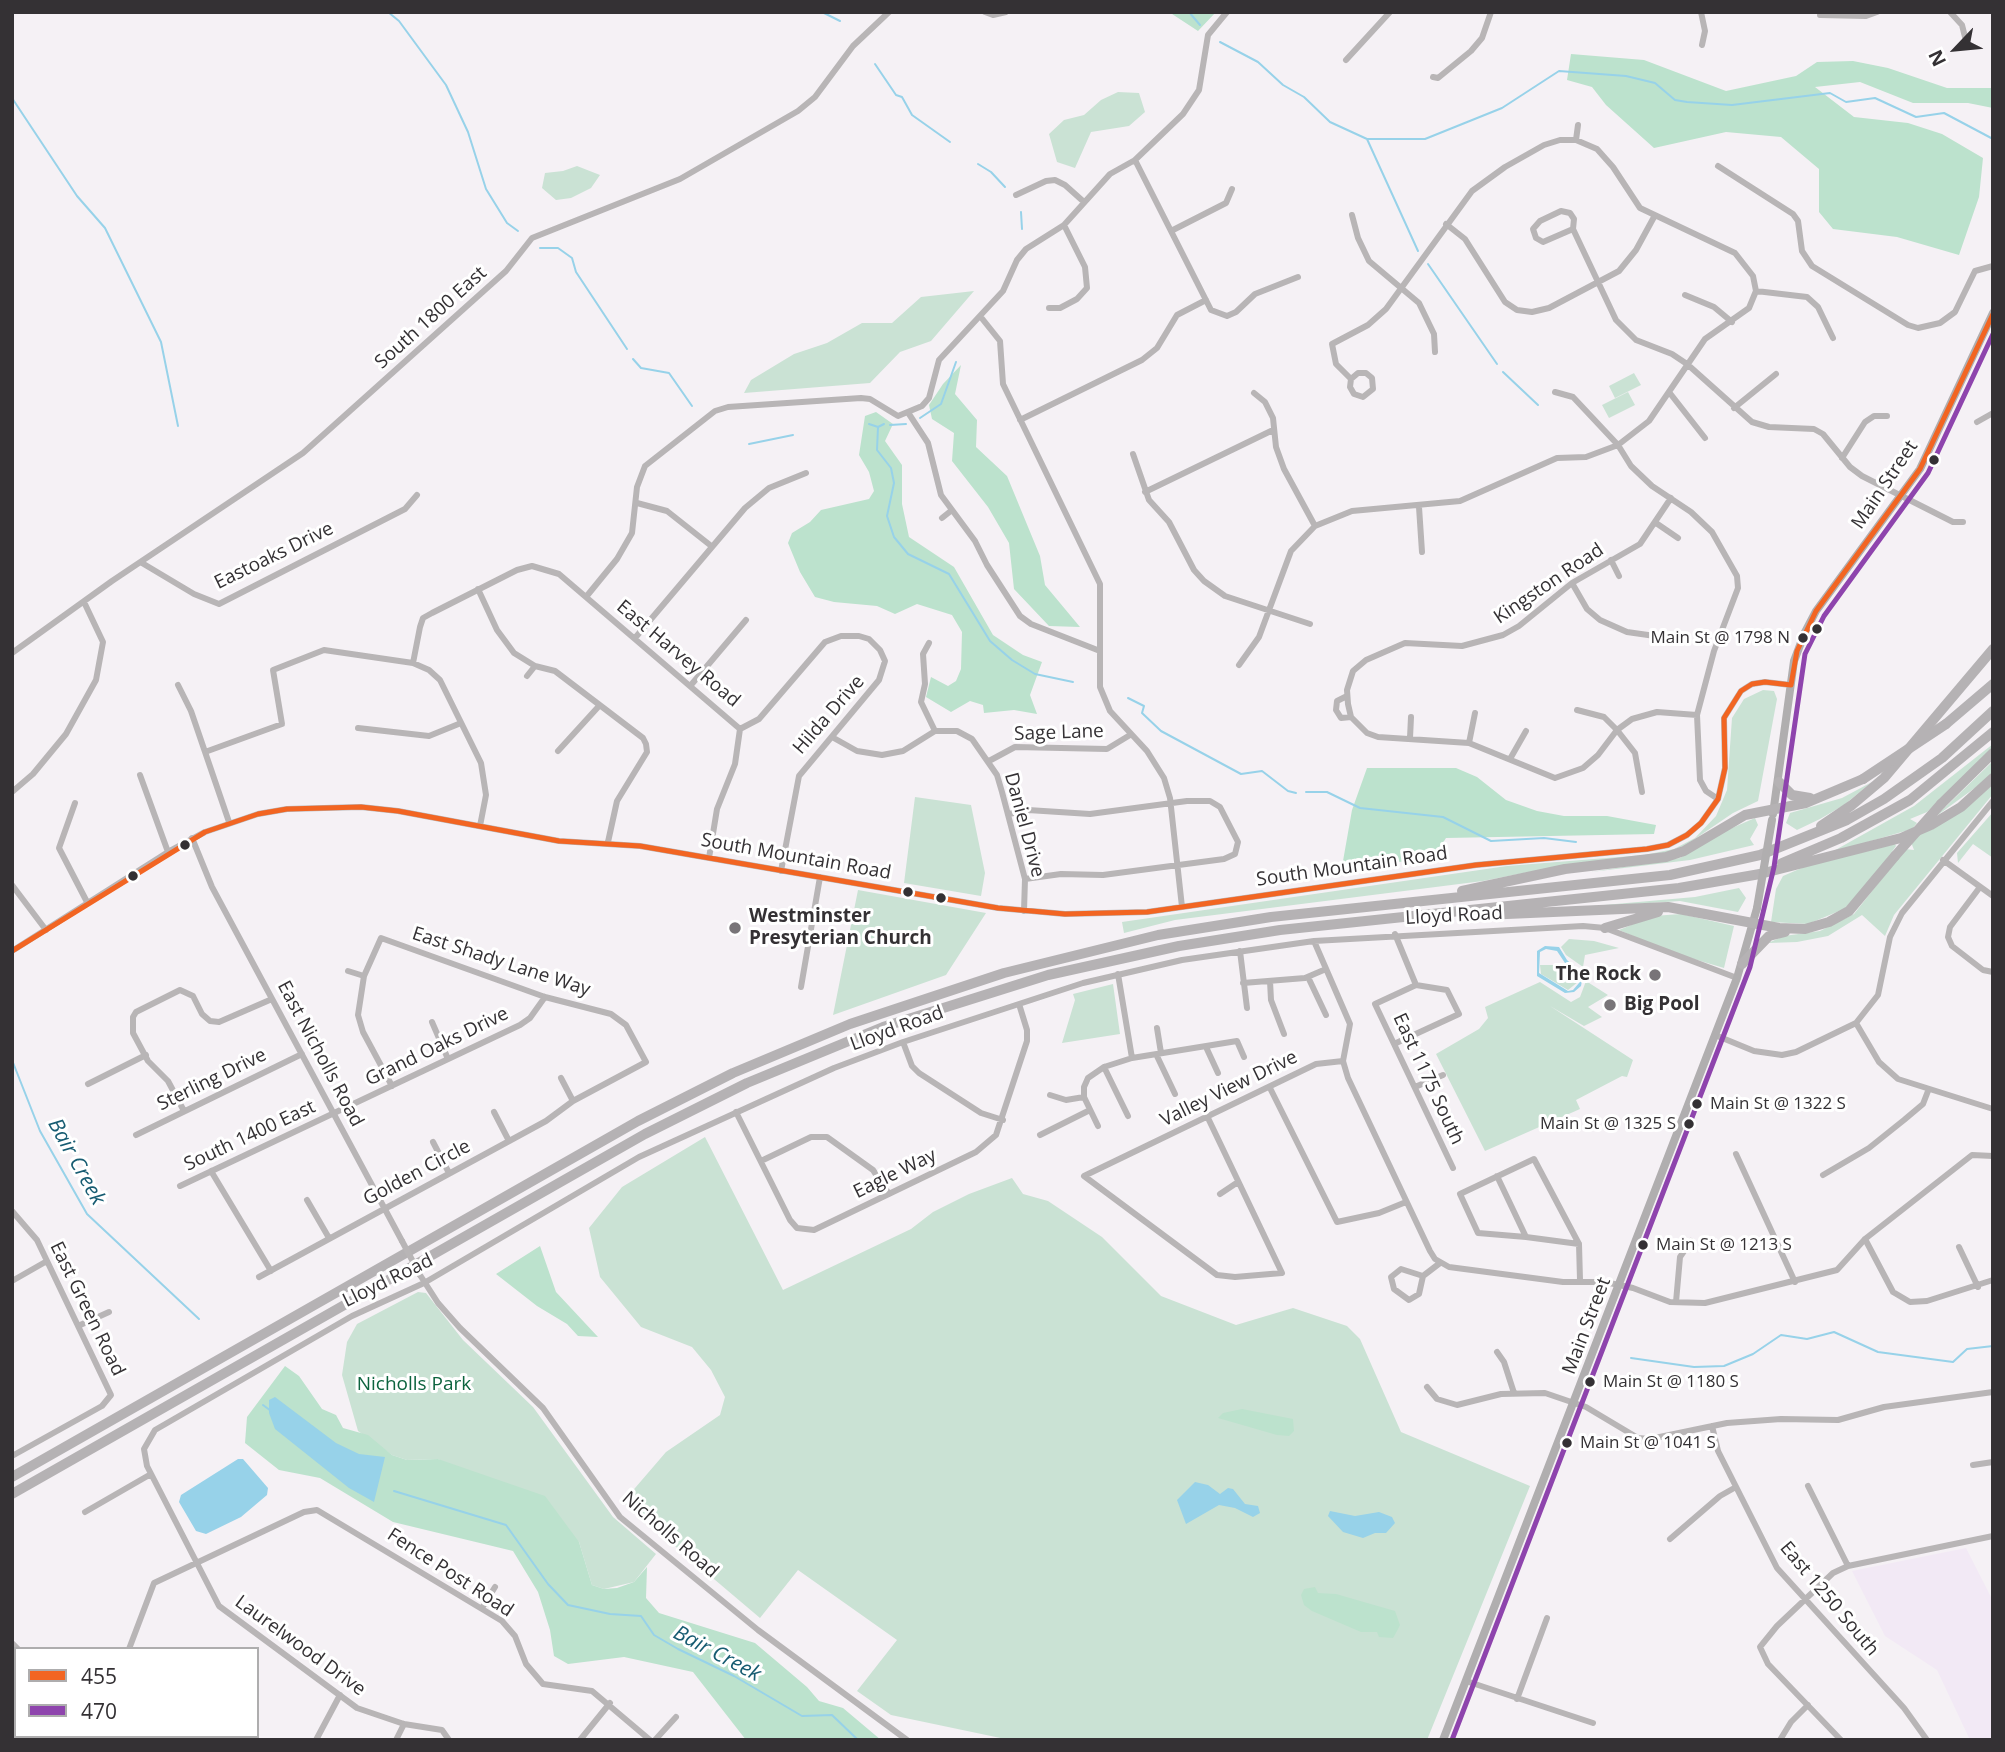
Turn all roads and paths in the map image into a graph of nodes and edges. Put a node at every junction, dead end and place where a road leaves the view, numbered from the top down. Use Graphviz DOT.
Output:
graph roads {
  1 [pos="889,12"];
  2 [pos="985,12"];
  3 [pos="1006,12"];
  4 [pos="1227,12"];
  5 [pos="1390,12"];
  6 [pos="1491,12"];
  7 [pos="1701,12"];
  8 [pos="1877,12"];
  9 [pos="1950,12"];
  10 [pos="1820,15"];
  11 [pos="1965,37"];
  12 [pos="1702,45"];
  13 [pos="1346,60"];
  14 [pos="1433,77"];
  15 [pos="1578,125"];
  16 [pos="1576,140"];
  17 [pos="1135,160"];
  18 [pos="1718,166"];
  19 [pos="1232,189"];
  20 [pos="1016,195"];
  21 [pos="1084,202"];
  22 [pos="1352,215"];
  23 [pos="1654,218"];
  24 [pos="1446,224"];
  25 [pos="1064,225"];
  26 [pos="1573,229"];
  27 [pos="1171,231"];
  28 [pos="1993,265"];
  29 [pos="1298,277"];
  30 [pos="1598,284"];
  31 [pos="1401,289"];
  32 [pos="1756,290"];
  33 [pos="1685,295"];
  34 [pos="1206,300"];
  35 [pos="1049,308"];
  36 [pos="1993,313"];
  37 [pos="980,316"];
  38 [pos="1732,322"];
  39 [pos="1833,338"];
  40 [pos="1435,352"];
  41 [pos="1687,364"];
  42 [pos="1776,374"];
  43 [pos="1350,379"];
  44 [pos="1555,392"];
  45 [pos="1670,392"];
  46 [pos="1254,393"];
  47 [pos="1734,408"];
  48 [pos="1993,413"];
  49 [pos="909,414"];
  50 [pos="1887,416"];
  51 [pos="1020,420"];
  52 [pos="1977,422"];
  53 [pos="1273,430"];
  54 [pos="1705,438"];
  55 [pos="1618,445"];
  56 [pos="1133,453"];
  57 [pos="1842,458"];
  58 [pos="806,473"];
  59 [pos="1145,492"];
  60 [pos="417,495"];
  61 [pos="1900,495"];
  62 [pos="1671,498"];
  63 [pos="637,503"];
  64 [pos="1419,507"];
  65 [pos="952,510"];
  66 [pos="942,518"];
  67 [pos="1964,522"];
  68 [pos="1656,523"];
  69 [pos="1315,526"];
  70 [pos="1678,538"];
  71 [pos="710,545"];
  72 [pos="1422,552"];
  73 [pos="1611,560"];
  74 [pos="142,564"];
  75 [pos="1619,576"];
  76 [pos="1572,583"];
  77 [pos="478,589"];
  78 [pos="586,597"];
  79 [pos="84,602"];
  80 [pos="1268,611"];
  81 [pos="746,620"];
  82 [pos="1310,624"];
  83 [pos="1680,635"];
  84 [pos="635,638"];
  85 [pos="929,643"];
  86 [pos="1993,649"];
  87 [pos="1100,652"];
  88 [pos="12,653"];
  89 [pos="413,663"];
  90 [pos="535,666"];
  91 [pos="1239,666"];
  92 [pos="527,677"];
  93 [pos="178,685"];
  94 [pos="691,685"];
  95 [pos="1791,685"];
  96 [pos="1990,685"];
  97 [pos="1348,696"];
  98 [pos="599,706"];
  99 [pos="1577,709"];
  100 [pos="1993,711"];
  101 [pos="1475,713"];
  102 [pos="1697,715"];
  103 [pos="1351,717"];
  104 [pos="1411,717"];
  105 [pos="461,723"];
  106 [pos="358,728"];
  107 [pos="740,729"];
  108 [pos="1617,730"];
  109 [pos="935,731"];
  110 [pos="1526,731"];
  111 [pos="1993,732"];
  112 [pos="1130,735"];
  113 [pos="832,737"];
  114 [pos="1410,738"];
  115 [pos="1468,743"];
  116 [pos="558,751"];
  117 [pos="205,752"];
  118 [pos="1993,753"];
  119 [pos="1510,760"];
  120 [pos="989,761"];
  121 [pos="140,775"];
  122 [pos="1993,778"];
  123 [pos="1779,782"];
  124 [pos="12,792"];
  125 [pos="1642,792"];
  126 [pos="1821,797"];
  127 [pos="1718,799"];
  128 [pos="1993,801"];
  129 [pos="75,803"];
  130 [pos="1170,803"];
  131 [pos="1774,808"];
  132 [pos="1009,814"];
  133 [pos="229,822"];
  134 [pos="480,826"];
  135 [pos="192,838"];
  136 [pos="608,842"];
  137 [pos="168,852"];
  138 [pos="709,858"];
  139 [pos="1739,860"];
  140 [pos="1943,860"];
  141 [pos="1177,866"];
  142 [pos="781,871"];
  143 [pos="820,877"];
  144 [pos="1731,878"];
  145 [pos="1025,879"];
  146 [pos="12,885"];
  147 [pos="1980,887"];
  148 [pos="1993,897"];
  149 [pos="87,902"];
  150 [pos="1382,904"];
  151 [pos="1182,907"];
  152 [pos="1675,908"];
  153 [pos="1024,911"];
  154 [pos="1399,917"];
  155 [pos="1754,922"];
  156 [pos="1605,928"];
  157 [pos="1801,929"];
  158 [pos="46,930"];
  159 [pos="1395,934"];
  160 [pos="1314,941"];
  161 [pos="12,951"];
  162 [pos="1240,951"];
  163 [pos="1742,964"];
  164 [pos="1326,969"];
  165 [pos="348,971"];
  166 [pos="1993,972"];
  167 [pos="1118,974"];
  168 [pos="364,976"];
  169 [pos="1308,977"];
  170 [pos="1737,978"];
  171 [pos="1270,981"];
  172 [pos="1243,984"];
  173 [pos="1416,985"];
  174 [pos="801,987"];
  175 [pos="544,998"];
  176 [pos="272,999"];
  177 [pos="1019,1004"];
  178 [pos="1247,1008"];
  179 [pos="1326,1015"];
  180 [pos="432,1022"];
  181 [pos="1856,1023"];
  182 [pos="1157,1028"];
  183 [pos="1284,1034"];
  184 [pos="1715,1035"];
  185 [pos="903,1042"];
  186 [pos="1394,1044"];
  187 [pos="1206,1047"];
  188 [pos="302,1054"];
  189 [pos="1158,1054"];
  190 [pos="146,1055"];
  191 [pos="1244,1056"];
  192 [pos="1132,1058"];
  193 [pos="448,1059"];
  194 [pos="1343,1061"];
  195 [pos="1104,1066"];
  196 [pos="1218,1073"];
  197 [pos="1443,1074"];
  198 [pos="561,1077"];
  199 [pos="88,1084"];
  200 [pos="392,1086"];
  201 [pos="1415,1087"];
  202 [pos="1270,1088"];
  203 [pos="1928,1090"];
  204 [pos="587,1093"];
  205 [pos="1175,1094"];
  206 [pos="1050,1095"];
  207 [pos="1084,1097"];
  208 [pos="573,1101"];
  209 [pos="1993,1109"];
  210 [pos="1090,1110"];
  211 [pos="184,1111"];
  212 [pos="494,1112"];
  213 [pos="736,1112"];
  214 [pos="334,1114"];
  215 [pos="1128,1116"];
  216 [pos="1208,1118"];
  217 [pos="1003,1120"];
  218 [pos="1098,1126"];
  219 [pos="136,1135"];
  220 [pos="1040,1135"];
  221 [pos="509,1141"];
  222 [pos="433,1142"];
  223 [pos="1736,1154"];
  224 [pos="1989,1155"];
  225 [pos="761,1161"];
  226 [pos="1453,1168"];
  227 [pos="211,1171"];
  228 [pos="449,1173"];
  229 [pos="1823,1175"];
  230 [pos="1497,1176"];
  231 [pos="1238,1182"];
  232 [pos="180,1186"];
  233 [pos="889,1194"];
  234 [pos="1220,1194"];
  235 [pos="307,1200"];
  236 [pos="1406,1202"];
  237 [pos="385,1208"];
  238 [pos="12,1211"];
  239 [pos="1526,1237"];
  240 [pos="329,1238"];
  241 [pos="1866,1239"];
  242 [pos="1691,1241"];
  243 [pos="1579,1244"];
  244 [pos="1959,1247"];
  245 [pos="47,1261"];
  246 [pos="1440,1263"];
  247 [pos="271,1271"];
  248 [pos="1423,1276"];
  249 [pos="259,1278"];
  250 [pos="1580,1280"];
  251 [pos="1993,1280"];
  252 [pos="12,1281"];
  253 [pos="1795,1282"];
  254 [pos="424,1283"];
  255 [pos="1619,1285"];
  256 [pos="1978,1287"];
  257 [pos="1676,1302"];
  258 [pos="109,1312"];
  259 [pos="78,1326"];
  260 [pos="1497,1352"];
  261 [pos="1427,1387"];
  262 [pos="1993,1392"];
  263 [pos="1514,1393"];
  264 [pos="1575,1403"];
  265 [pos="1712,1426"];
  266 [pos="12,1456"];
  267 [pos="1993,1462"];
  268 [pos="1973,1465"];
  269 [pos="151,1475"];
  270 [pos="12,1477"];
  271 [pos="1808,1486"];
  272 [pos="1736,1488"];
  273 [pos="12,1494"];
  274 [pos="85,1512"];
  275 [pos="1993,1536"];
  276 [pos="1670,1539"];
  277 [pos="196,1563"];
  278 [pos="1848,1566"];
  279 [pos="495,1587"];
  280 [pos="1805,1599"];
  281 [pos="482,1608"];
  282 [pos="1547,1618"];
  283 [pos="131,1647"];
  284 [pos="1466,1681"];
  285 [pos="340,1695"];
  286 [pos="1517,1699"];
  287 [pos="610,1703"];
  288 [pos="1808,1705"];
  289 [pos="676,1717"];
  290 [pos="1593,1723"];
  291 [pos="404,1724"];
  292 [pos="448,1739"];
  293 [pos="316,1740"];
  294 [pos="396,1740"];
  295 [pos="580,1740"];
  296 [pos="652,1740"];
  297 [pos="906,1740"];
  298 [pos="1443,1740"];
  299 [pos="1780,1740"];
  300 [pos="1841,1740"];
  301 [pos="1927,1740"];
  1 -- 74 [label="street, South 1800 East"];
  2 -- 3 [label="street"];
  4 -- 17 [label="street"];
  5 -- 13 [label="street"];
  6 -- 14 [label="street"];
  7 -- 12 [label="street"];
  8 -- 10 [label="street"];
  9 -- 11 [label="street"];
  15 -- 16 [label="street"];
  16 -- 23 [label="street"];
  16 -- 24 [label="street"];
  17 -- 21 [label="street"];
  17 -- 27 [label="street"];
  18 -- 28 [label="street"];
  19 -- 27 [label="street"];
  20 -- 21 [label="street"];
  21 -- 25 [label="street"];
  22 -- 31 [label="street"];
  23 -- 30 [label="street"];
  23 -- 32 [label="street"];
  24 -- 30 [label="street"];
  24 -- 31 [label="street"];
  25 -- 35 [label="street"];
  25 -- 37 [label="street"];
  26 -- 26 [label="street"];
  26 -- 30 [label="street"];
  27 -- 34 [label="street"];
  29 -- 34 [label="street"];
  30 -- 41 [label="street"];
  31 -- 40 [label="street"];
  31 -- 43 [label="street"];
  32 -- 38 [label="street"];
  32 -- 39 [label="street"];
  33 -- 38 [label="street"];
  34 -- 51 [label="street"];
  36 -- 61 [label="main road, Main Street"];
  37 -- 49 [label="street"];
  37 -- 51 [label="street"];
  38 -- 41 [label="street"];
  41 -- 45 [label="street"];
  41 -- 47 [label="street"];
  42 -- 47 [label="street"];
  43 -- 43 [label="street"];
  44 -- 55 [label="street"];
  45 -- 54 [label="street"];
  45 -- 55 [label="street"];
  46 -- 53 [label="street"];
  47 -- 57 [label="street"];
  48 -- 52 [label="street"];
  49 -- 63 [label="street"];
  49 -- 65 [label="street"];
  50 -- 57 [label="street"];
  51 -- 87 [label="street"];
  53 -- 59 [label="street"];
  53 -- 69 [label="street"];
  55 -- 62 [label="street"];
  55 -- 64 [label="street"];
  56 -- 59 [label="street"];
  57 -- 61 [label="street"];
  58 -- 71 [label="street"];
  59 -- 80 [label="street"];
  60 -- 74 [label="street, Eastoaks Drive"];
  61 -- 67 [label="street"];
  61 -- 95 [label="main road, Main Street"];
  62 -- 68 [label="street, Kingston Road"];
  62 -- 102 [label="street"];
  63 -- 71 [label="street"];
  63 -- 78 [label="street"];
  64 -- 69 [label="street"];
  64 -- 72 [label="street"];
  65 -- 66 [label="street"];
  65 -- 87 [label="street"];
  68 -- 70 [label="street"];
  68 -- 73 [label="street, Kingston Road"];
  69 -- 80 [label="street"];
  71 -- 84 [label="street"];
  73 -- 75 [label="street"];
  73 -- 76 [label="street, Kingston Road"];
  74 -- 79 [label="street, South 1800 East"];
  76 -- 83 [label="street"];
  76 -- 97 [label="street, Kingston Road"];
  77 -- 78 [label="street, East Harvey Road"];
  77 -- 89 [label="street, East Harvey Road"];
  77 -- 90 [label="street"];
  78 -- 84 [label="street, East Harvey Road"];
  79 -- 88 [label="street, South 1800 East"];
  79 -- 124 [label="street"];
  80 -- 82 [label="street"];
  80 -- 91 [label="street"];
  81 -- 94 [label="street"];
  84 -- 94 [label="street, East Harvey Road"];
  85 -- 109 [label="street"];
  86 -- 139 [label="highway"];
  87 -- 112 [label="street"];
  89 -- 105 [label="street"];
  89 -- 117 [label="street"];
  90 -- 92 [label="street"];
  90 -- 98 [label="street"];
  93 -- 117 [label="street"];
  94 -- 107 [label="street, East Harvey Road"];
  95 -- 123 [label="main road"];
  95 -- 127 [label="street, South Mountain Road"];
  96 -- 126 [label="highway, bridge"];
  97 -- 103 [label="street, Kingston Road"];
  97 -- 103 [label="street"];
  98 -- 116 [label="street"];
  98 -- 136 [label="street"];
  99 -- 108 [label="street"];
  100 -- 139 [label="highway"];
  101 -- 115 [label="street"];
  102 -- 108 [label="street"];
  102 -- 127 [label="street"];
  103 -- 114 [label="street"];
  104 -- 114 [label="street"];
  105 -- 106 [label="street"];
  105 -- 134 [label="street"];
  107 -- 113 [label="street, Hilda Drive"];
  107 -- 138 [label="street, East Harvey Road"];
  108 -- 119 [label="street"];
  108 -- 125 [label="street"];
  109 -- 113 [label="street"];
  109 -- 120 [label="street, Daniel Drive"];
  110 -- 119 [label="street"];
  111 -- 144 [label="highway"];
  112 -- 120 [label="street, Sage Lane"];
  112 -- 130 [label="street"];
  113 -- 142 [label="street, Hilda Drive"];
  114 -- 115 [label="street"];
  115 -- 119 [label="street"];
  117 -- 133 [label="street"];
  118 -- 157 [label="highway, bridge"];
  120 -- 132 [label="street, Daniel Drive"];
  121 -- 137 [label="street"];
  122 -- 144 [label="highway"];
  123 -- 126 [label="highway"];
  123 -- 131 [label="main road"];
  126 -- 131 [label="highway"];
  127 -- 151 [label="street, South Mountain Road"];
  128 -- 140 [label="street"];
  129 -- 149 [label="street"];
  130 -- 132 [label="street"];
  130 -- 141 [label="street"];
  130 -- 141 [label="street"];
  131 -- 150 [label="highway"];
  131 -- 155 [label="main road, Main Street, bridge"];
  132 -- 145 [label="street, Daniel Drive"];
  133 -- 134 [label="street, South Mountain Road"];
  133 -- 135 [label="street, South Mountain Road"];
  134 -- 136 [label="street, South Mountain Road"];
  135 -- 137 [label="street, South Mountain Road"];
  135 -- 176 [label="street, East Nicholls Road"];
  136 -- 138 [label="street, South Mountain Road"];
  137 -- 149 [label="street, South Mountain Road"];
  138 -- 142 [label="street, South Mountain Road"];
  139 -- 150 [label="highway"];
  140 -- 147 [label="street"];
  140 -- 181 [label="street"];
  141 -- 145 [label="street"];
  141 -- 151 [label="street"];
  142 -- 143 [label="street, South Mountain Road"];
  143 -- 153 [label="street, South Mountain Road"];
  143 -- 174 [label="street"];
  144 -- 154 [label="highway"];
  145 -- 153 [label="street, Daniel Drive"];
  146 -- 158 [label="street"];
  147 -- 148 [label="street"];
  147 -- 166 [label="street"];
  149 -- 158 [label="street, South Mountain Road"];
  150 -- 270 [label="highway"];
  151 -- 153 [label="street, South Mountain Road"];
  152 -- 154 [label="highway"];
  152 -- 155 [label="highway"];
  152 -- 156 [label="highway"];
  154 -- 273 [label="highway"];
  155 -- 157 [label="highway"];
  155 -- 163 [label="main road, Main Street"];
  156 -- 159 [label="street, Lloyd Road"];
  156 -- 170 [label="street, Lloyd Road"];
  157 -- 163 [label="highway"];
  158 -- 161 [label="street, South Mountain Road"];
  159 -- 160 [label="street, Lloyd Road"];
  159 -- 173 [label="street"];
  160 -- 162 [label="street, Lloyd Road"];
  160 -- 164 [label="street"];
  162 -- 167 [label="street, Lloyd Road"];
  162 -- 172 [label="street"];
  163 -- 170 [label="main road, Main Street"];
  164 -- 169 [label="street"];
  164 -- 194 [label="street"];
  165 -- 168 [label="street"];
  167 -- 177 [label="street, Lloyd Road"];
  167 -- 192 [label="street"];
  168 -- 175 [label="street, East Shady Lane Way"];
  168 -- 200 [label="street"];
  169 -- 171 [label="street"];
  169 -- 179 [label="street"];
  170 -- 184 [label="main road, Main Street"];
  171 -- 172 [label="street"];
  171 -- 183 [label="street"];
  172 -- 178 [label="street"];
  173 -- 186 [label="street, East 1175 South"];
  173 -- 186 [label="street"];
  175 -- 193 [label="street, Grand Oaks Drive"];
  175 -- 204 [label="street, East Shady Lane Way"];
  176 -- 188 [label="street, East Nicholls Road"];
  176 -- 190 [label="street"];
  177 -- 185 [label="street, Lloyd Road"];
  177 -- 217 [label="street, Eagle Way"];
  180 -- 193 [label="street"];
  181 -- 184 [label="street"];
  181 -- 203 [label="street"];
  182 -- 189 [label="street"];
  184 -- 255 [label="main road, Main Street"];
  185 -- 213 [label="street, Lloyd Road"];
  185 -- 217 [label="street"];
  186 -- 201 [label="street, East 1175 South"];
  187 -- 189 [label="street"];
  187 -- 191 [label="street"];
  187 -- 196 [label="street"];
  188 -- 211 [label="street, Sterling Drive"];
  188 -- 214 [label="street, East Nicholls Road"];
  189 -- 192 [label="street"];
  189 -- 205 [label="street"];
  190 -- 199 [label="street"];
  190 -- 211 [label="street"];
  192 -- 195 [label="street"];
  193 -- 200 [label="street, Grand Oaks Drive"];
  194 -- 202 [label="street, Valley View Drive"];
  194 -- 236 [label="street"];
  195 -- 207 [label="street"];
  195 -- 215 [label="street"];
  197 -- 201 [label="street"];
  198 -- 208 [label="street"];
  200 -- 214 [label="street, Grand Oaks Drive"];
  201 -- 226 [label="street, East 1175 South"];
  202 -- 216 [label="street, Valley View Drive"];
  202 -- 236 [label="street"];
  203 -- 209 [label="street"];
  203 -- 229 [label="street"];
  204 -- 208 [label="street, Golden Circle"];
  206 -- 207 [label="street"];
  207 -- 210 [label="street"];
  208 -- 221 [label="street, Golden Circle"];
  210 -- 218 [label="street"];
  210 -- 220 [label="street"];
  211 -- 219 [label="street, Sterling Drive"];
  212 -- 221 [label="street"];
  213 -- 225 [label="street, Eagle Way"];
  213 -- 254 [label="street, Lloyd Road"];
  214 -- 227 [label="street, South 1400 East"];
  214 -- 237 [label="street, East Nicholls Road"];
  216 -- 231 [label="street"];
  216 -- 231 [label="street, Valley View Drive"];
  217 -- 233 [label="street, Eagle Way"];
  221 -- 228 [label="street, Golden Circle"];
  222 -- 228 [label="street"];
  223 -- 253 [label="street"];
  224 -- 241 [label="street"];
  225 -- 233 [label="street"];
  225 -- 233 [label="street, Eagle Way"];
  227 -- 232 [label="street, South 1400 East"];
  227 -- 247 [label="street"];
  228 -- 237 [label="street, Golden Circle"];
  230 -- 239 [label="street"];
  230 -- 239 [label="street"];
  230 -- 243 [label="street"];
  231 -- 234 [label="street"];
  235 -- 240 [label="street"];
  236 -- 246 [label="street"];
  237 -- 240 [label="street, Golden Circle"];
  237 -- 254 [label="street, East Nicholls Road, bridge"];
  238 -- 245 [label="street, East Green Road"];
  239 -- 243 [label="street"];
  240 -- 247 [label="street, Golden Circle"];
  241 -- 253 [label="street"];
  241 -- 256 [label="street"];
  242 -- 257 [label="street"];
  243 -- 250 [label="street"];
  244 -- 256 [label="street"];
  245 -- 252 [label="street"];
  245 -- 259 [label="street, East Green Road"];
  246 -- 248 [label="street"];
  246 -- 250 [label="street"];
  247 -- 249 [label="street, Golden Circle"];
  248 -- 248 [label="street"];
  250 -- 255 [label="street"];
  251 -- 256 [label="street"];
  253 -- 257 [label="street"];
  254 -- 269 [label="street, Lloyd Road"];
  254 -- 297 [label="street, Nicholls Road"];
  255 -- 257 [label="street"];
  255 -- 264 [label="main road, Main Street"];
  258 -- 259 [label="street"];
  259 -- 266 [label="street, East Green Road"];
  260 -- 263 [label="street"];
  261 -- 263 [label="street"];
  262 -- 265 [label="street"];
  263 -- 264 [label="street"];
  264 -- 265 [label="street"];
  264 -- 284 [label="main road, Main Street"];
  265 -- 272 [label="street, East 1250 South"];
  267 -- 268 [label="street"];
  269 -- 274 [label="street"];
  269 -- 277 [label="street"];
  271 -- 278 [label="street"];
  272 -- 276 [label="street"];
  272 -- 280 [label="street, East 1250 South"];
  275 -- 278 [label="street"];
  277 -- 281 [label="street, Fence Post Road"];
  277 -- 283 [label="street"];
  277 -- 285 [label="street, Laurelwood Drive"];
  278 -- 280 [label="street"];
  279 -- 281 [label="street"];
  280 -- 288 [label="street"];
  280 -- 301 [label="street, East 1250 South"];
  281 -- 287 [label="street, Fence Post Road"];
  282 -- 286 [label="street"];
  284 -- 286 [label="street"];
  284 -- 298 [label="main road, Main Street"];
  285 -- 291 [label="street, Laurelwood Drive"];
  285 -- 293 [label="street"];
  286 -- 290 [label="street"];
  287 -- 295 [label="street"];
  287 -- 296 [label="street, Fence Post Road"];
  288 -- 299 [label="street"];
  288 -- 300 [label="street"];
  289 -- 296 [label="street"];
  291 -- 292 [label="street, Laurelwood Drive"];
  291 -- 294 [label="street"];
}
